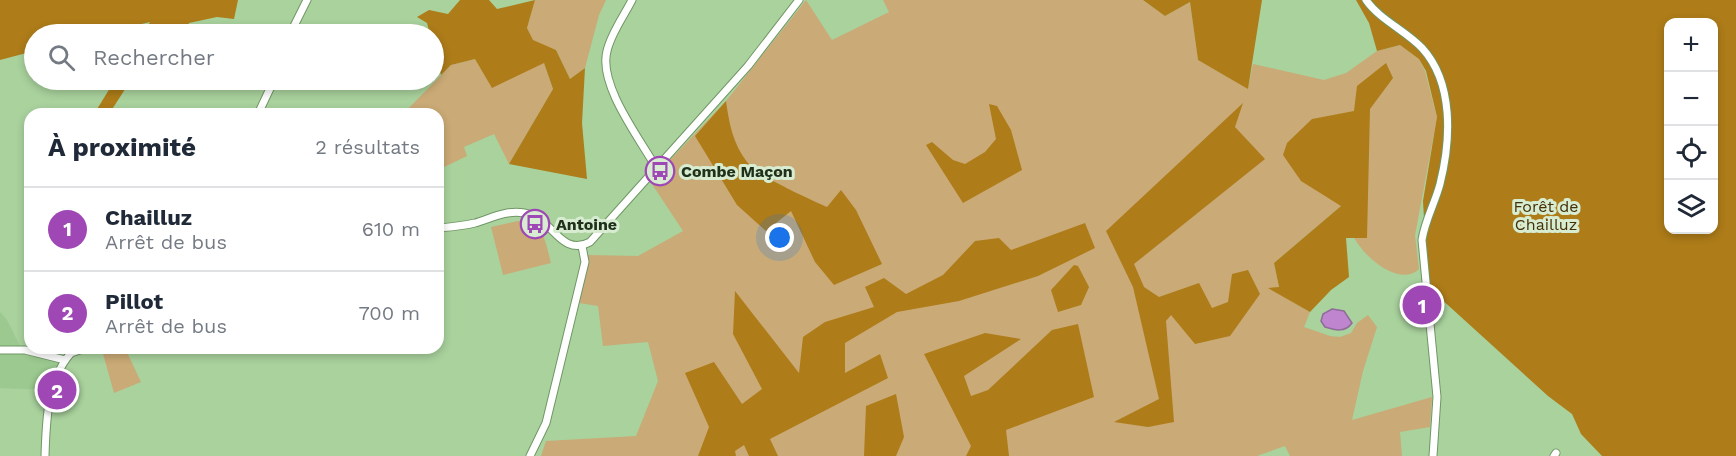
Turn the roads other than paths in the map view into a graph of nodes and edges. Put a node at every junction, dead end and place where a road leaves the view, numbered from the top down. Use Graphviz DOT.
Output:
graph roads {
  1 [pos="307,0"];
  2 [pos="632,0"];
  3 [pos="799,0"];
  4 [pos="1366,0"];
  5 [pos="295,24"];
  6 [pos="269,90"];
  7 [pos="261,108"];
  8 [pos="657,170"];
  9 [pos="444,227"];
  10 [pos="582,246"];
  11 [pos="0,350"];
  12 [pos="24,350"];
  13 [pos="42,354"];
  14 [pos="69,354"];
  15 [pos="65,360"];
  16 [pos="45,456"];
  17 [pos="531,456"];
  18 [pos="1433,456"];
  1 -- 5 [label="street"];
  2 -- 8 [label="street"];
  3 -- 8 [label="street"];
  4 -- 18 [label="street"];
  6 -- 7 [label="street"];
  8 -- 10 [label="street"];
  9 -- 10 [label="street"];
  10 -- 17 [label="street"];
  11 -- 12 [label="street"];
  13 -- 15 [label="street"];
  14 -- 15 [label="street"];
  15 -- 16 [label="street"];
}
